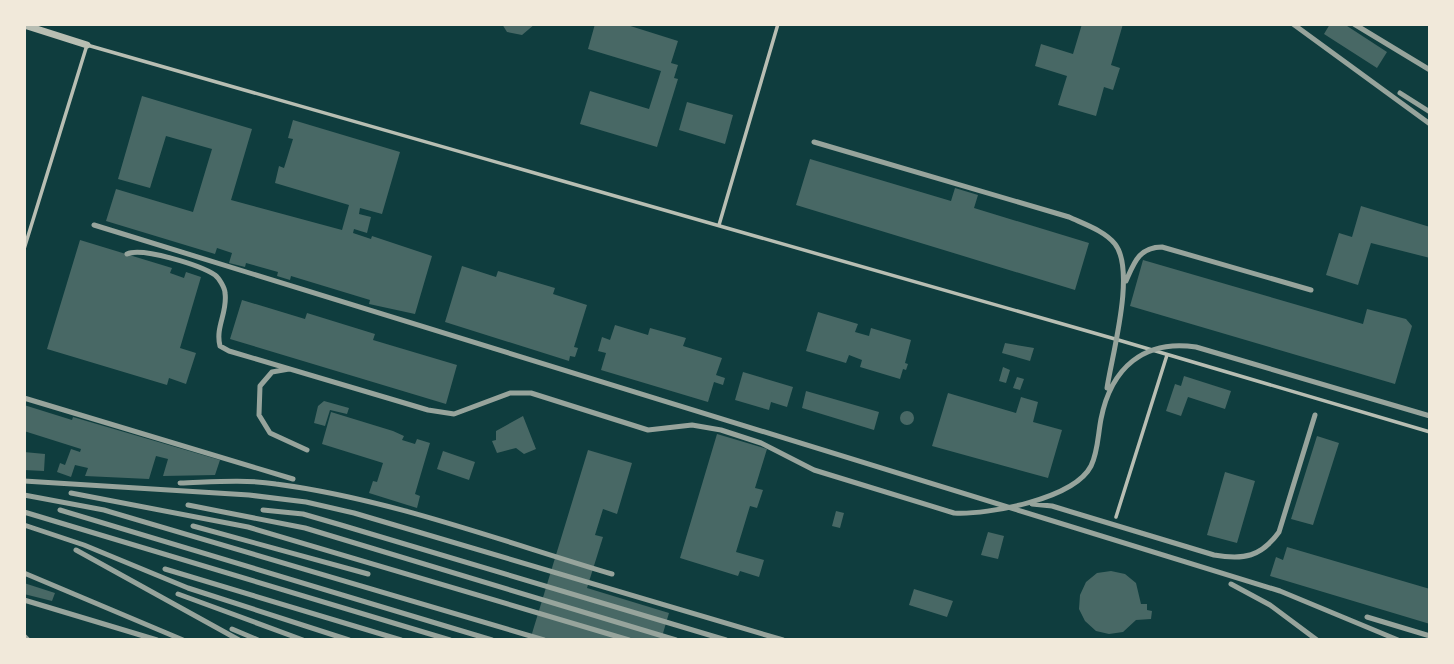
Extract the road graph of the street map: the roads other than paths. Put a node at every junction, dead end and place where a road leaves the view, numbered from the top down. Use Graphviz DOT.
graph roads {
  1 [pos="778,24"];
  2 [pos="24,25"];
  3 [pos="87,46"];
  4 [pos="719,225"];
  5 [pos="24,249"];
  6 [pos="1167,355"];
  7 [pos="1430,432"];
  8 [pos="1116,517"];
  1 -- 4 [label="lane"];
  2 -- 3 [label="street"];
  3 -- 4 [label="lane"];
  3 -- 5 [label="lane"];
  4 -- 6 [label="lane"];
  6 -- 7 [label="lane"];
  6 -- 8 [label="lane"];
}
